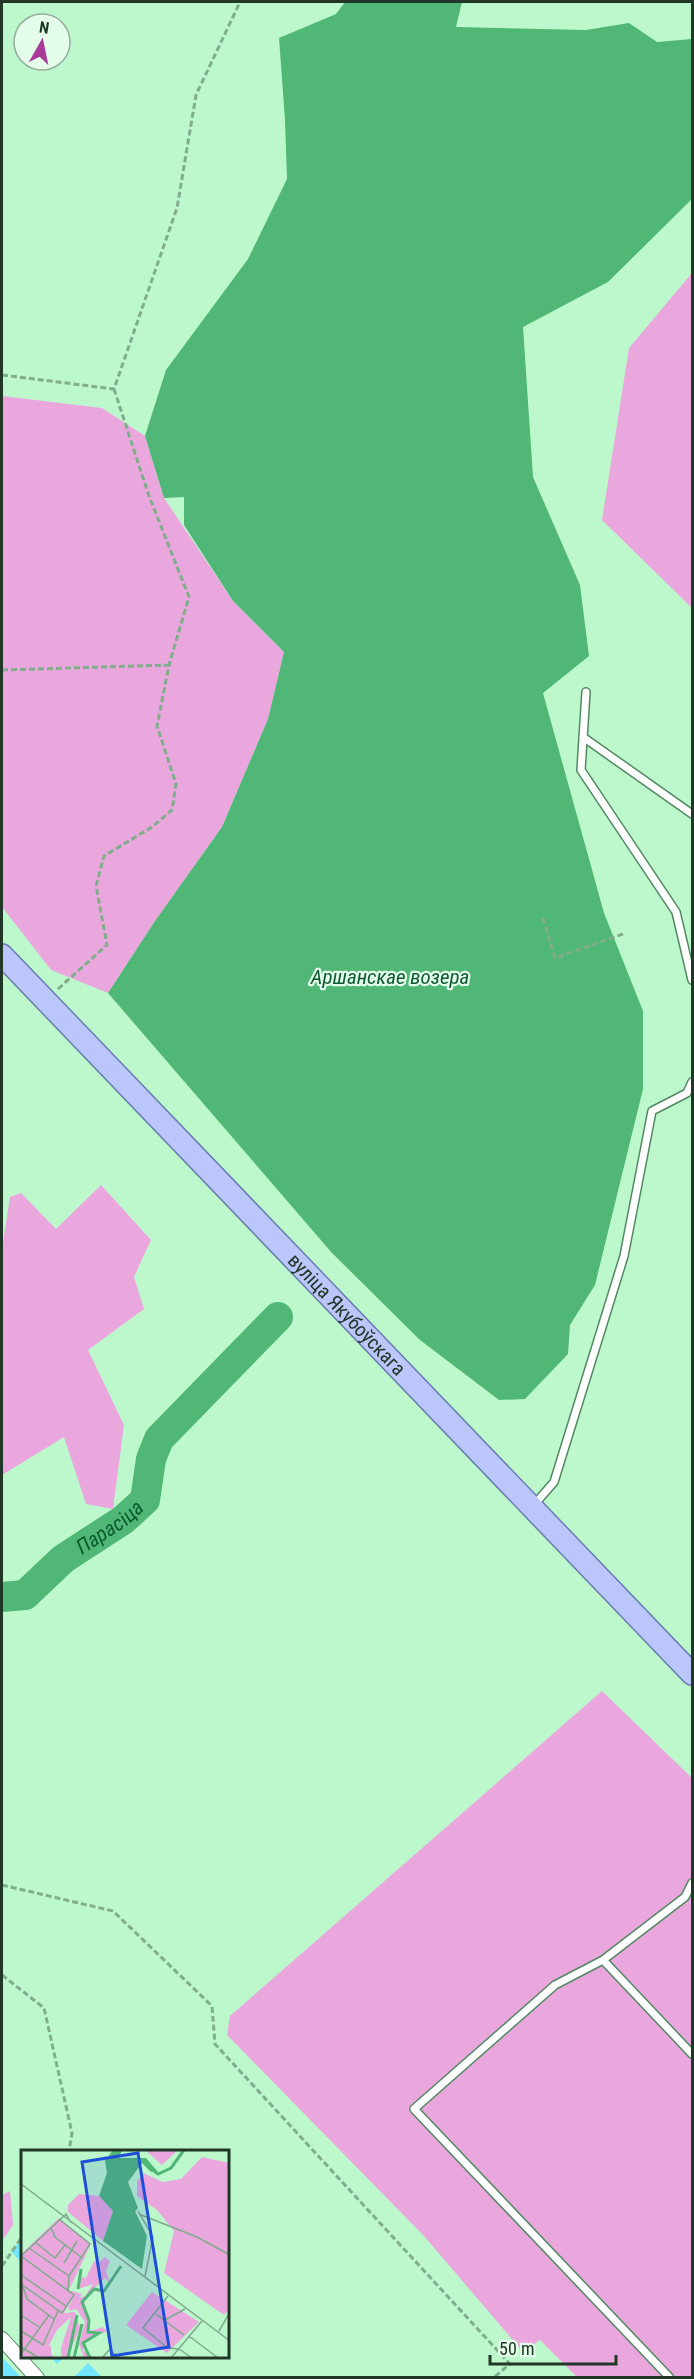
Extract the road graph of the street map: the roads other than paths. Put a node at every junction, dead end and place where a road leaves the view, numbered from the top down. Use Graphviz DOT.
graph roads {
  1 [pos="586,692"];
  2 [pos="583,737"];
  3 [pos="693,814"];
  4 [pos="2,955"];
  5 [pos="693,980"];
  6 [pos="693,1082"];
  7 [pos="532,1507"];
  8 [pos="693,1674"];
  9 [pos="693,1883"];
  10 [pos="603,1960"];
  11 [pos="693,2054"];
  12 [pos="2,2339"];
  13 [pos="37,2378"];
  14 [pos="670,2378"];
  1 -- 2 [label="lane"];
  2 -- 3 [label="lane"];
  2 -- 5 [label="lane"];
  4 -- 7 [label="main road, вуліца Якубоўскага"];
  6 -- 7 [label="lane"];
  7 -- 8 [label="main road, вуліца Якубоўскага"];
  9 -- 10 [label="lane"];
  10 -- 11 [label="lane"];
  10 -- 14 [label="lane"];
  12 -- 13 [label="street"];
}
